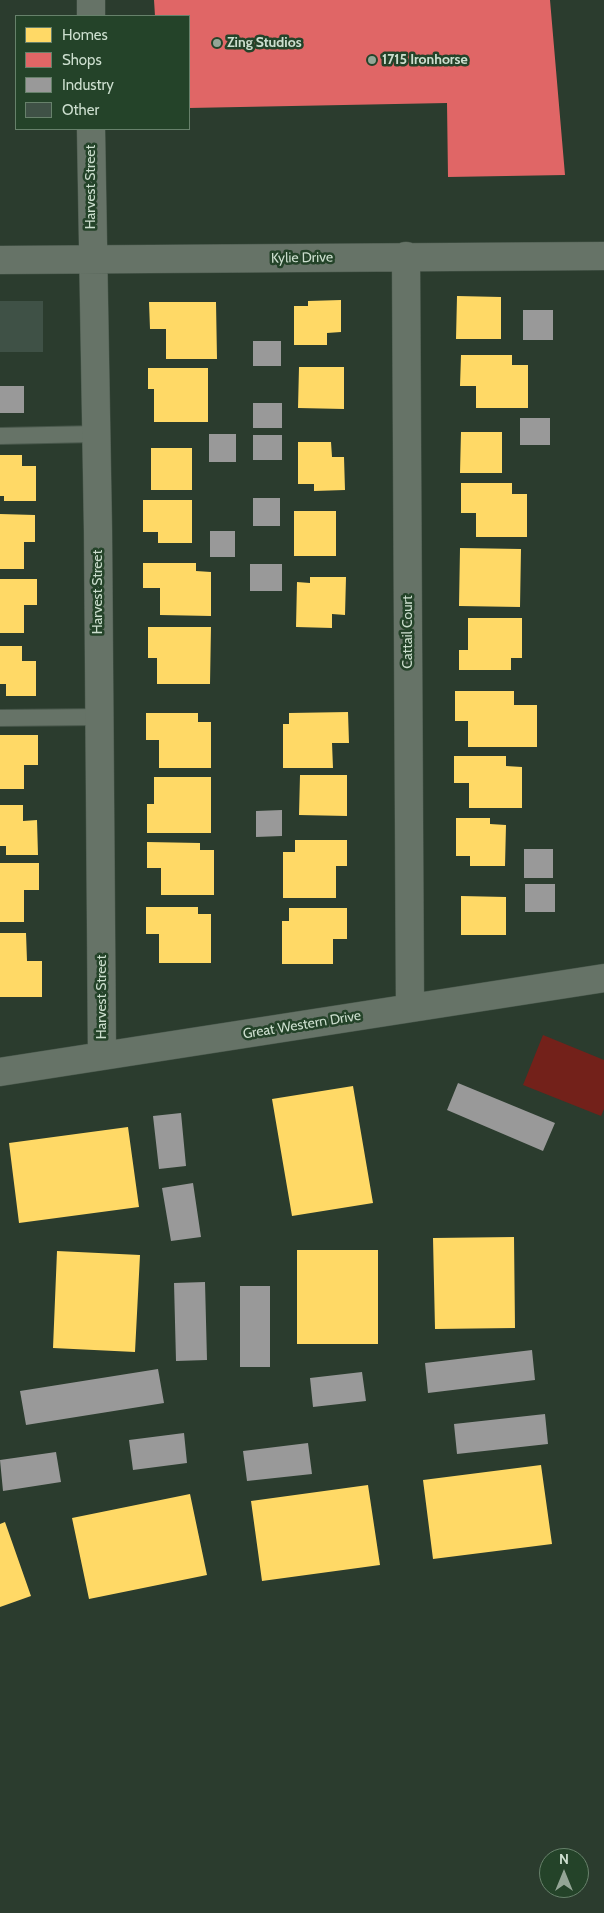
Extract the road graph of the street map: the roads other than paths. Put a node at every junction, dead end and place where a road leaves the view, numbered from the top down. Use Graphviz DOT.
graph roads {
  1 [pos="90,0"];
  2 [pos="91,15"];
  3 [pos="91,130"];
  4 [pos="406,256"];
  5 [pos="604,256"];
  6 [pos="0,260"];
  7 [pos="92,260"];
  8 [pos="96,434"];
  9 [pos="0,436"];
  10 [pos="99,717"];
  11 [pos="0,718"];
  12 [pos="604,978"];
  13 [pos="410,1008"];
  14 [pos="102,1056"];
  15 [pos="0,1072"];
  1 -- 2 [label="street"];
  3 -- 7 [label="street, Harvest Street"];
  4 -- 5 [label="street, Kylie Drive"];
  4 -- 7 [label="street, Kylie Drive"];
  4 -- 13 [label="street, Cattail Court"];
  6 -- 7 [label="street, Kylie Drive"];
  7 -- 8 [label="street, Harvest Street"];
  8 -- 9 [label="lane"];
  8 -- 10 [label="street, Harvest Street"];
  10 -- 11 [label="lane"];
  10 -- 14 [label="street, Harvest Street"];
  12 -- 13 [label="street, Great Western Drive"];
  13 -- 14 [label="street, Great Western Drive"];
  14 -- 15 [label="street, Great Western Drive"];
}
